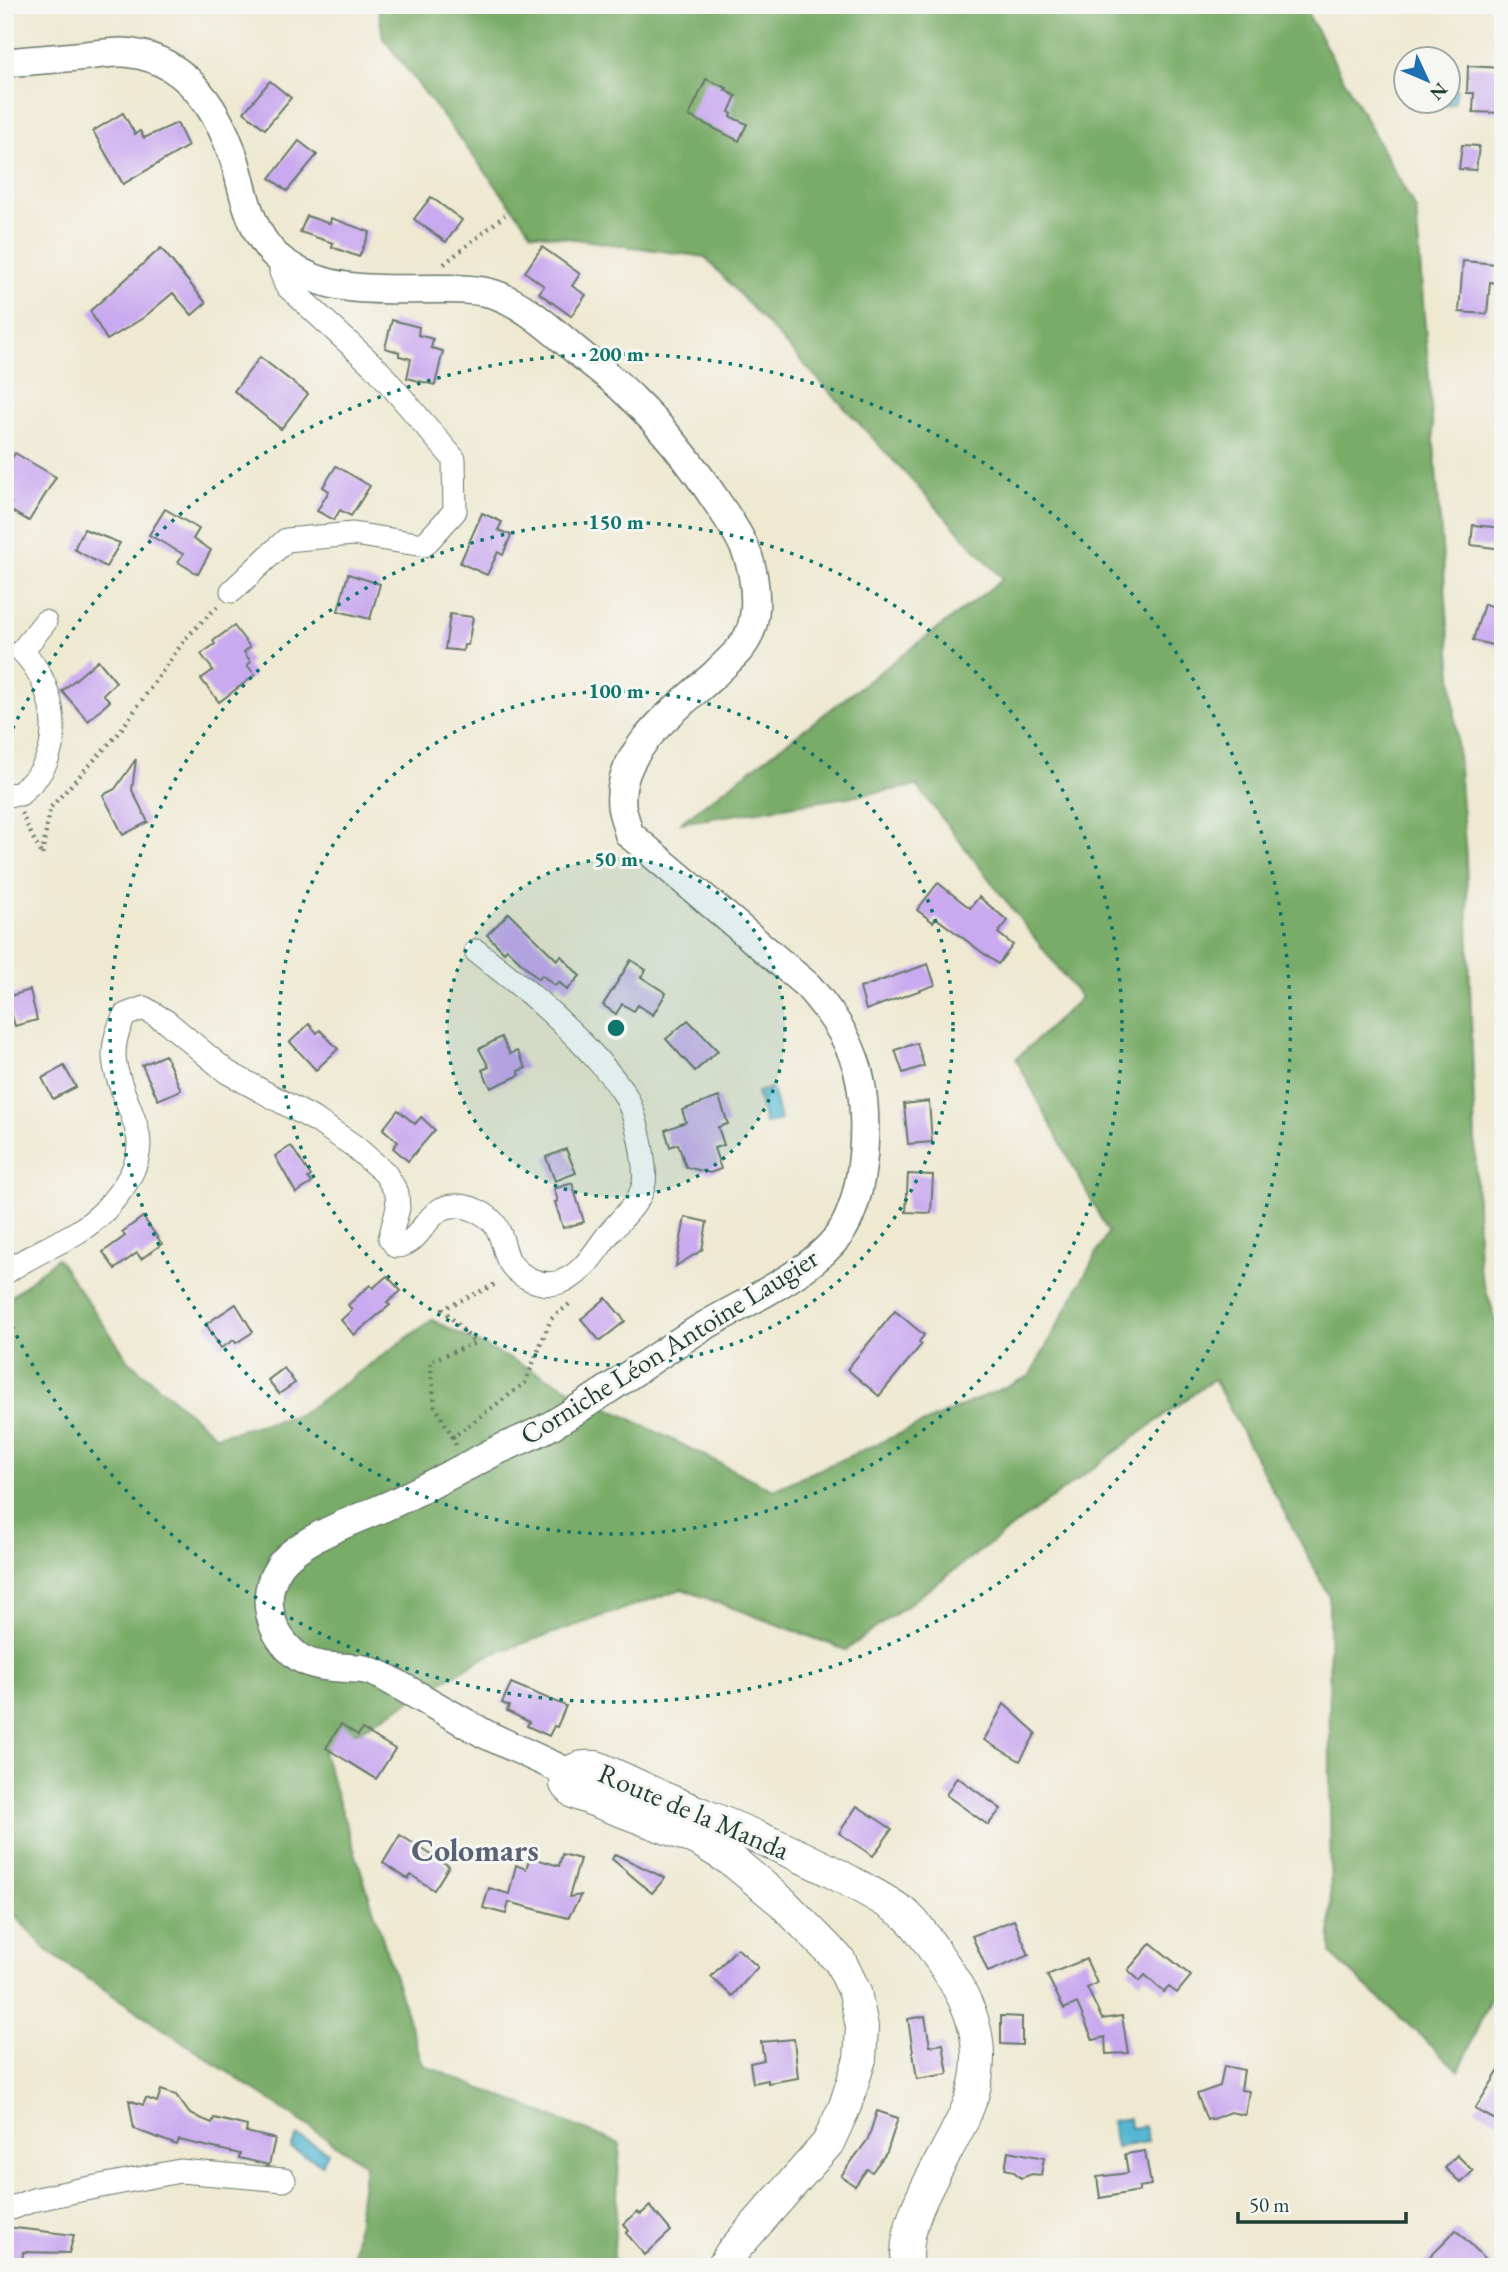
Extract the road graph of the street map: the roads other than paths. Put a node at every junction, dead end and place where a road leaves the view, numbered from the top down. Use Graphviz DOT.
graph roads {
  1 [pos="5,65"];
  2 [pos="283,262"];
  3 [pos="232,591"];
  4 [pos="45,622"];
  5 [pos="9,795"];
  6 [pos="476,951"];
  7 [pos="5,1273"];
  8 [pos="569,1773"];
  9 [pos="284,2180"];
  10 [pos="5,2208"];
  11 [pos="723,2267"];
  12 [pos="908,2267"];
  1 -- 2 [label="street, Corniche Léon Antoine Laugier"];
  2 -- 3 [label="street"];
  2 -- 8 [label="street, Corniche Léon Antoine Laugier"];
  4 -- 5 [label="street"];
  6 -- 7 [label="street"];
  8 -- 11 [label="main road, Route de la Manda"];
  8 -- 12 [label="main road, Route de la Manda"];
  9 -- 10 [label="street"];
}
